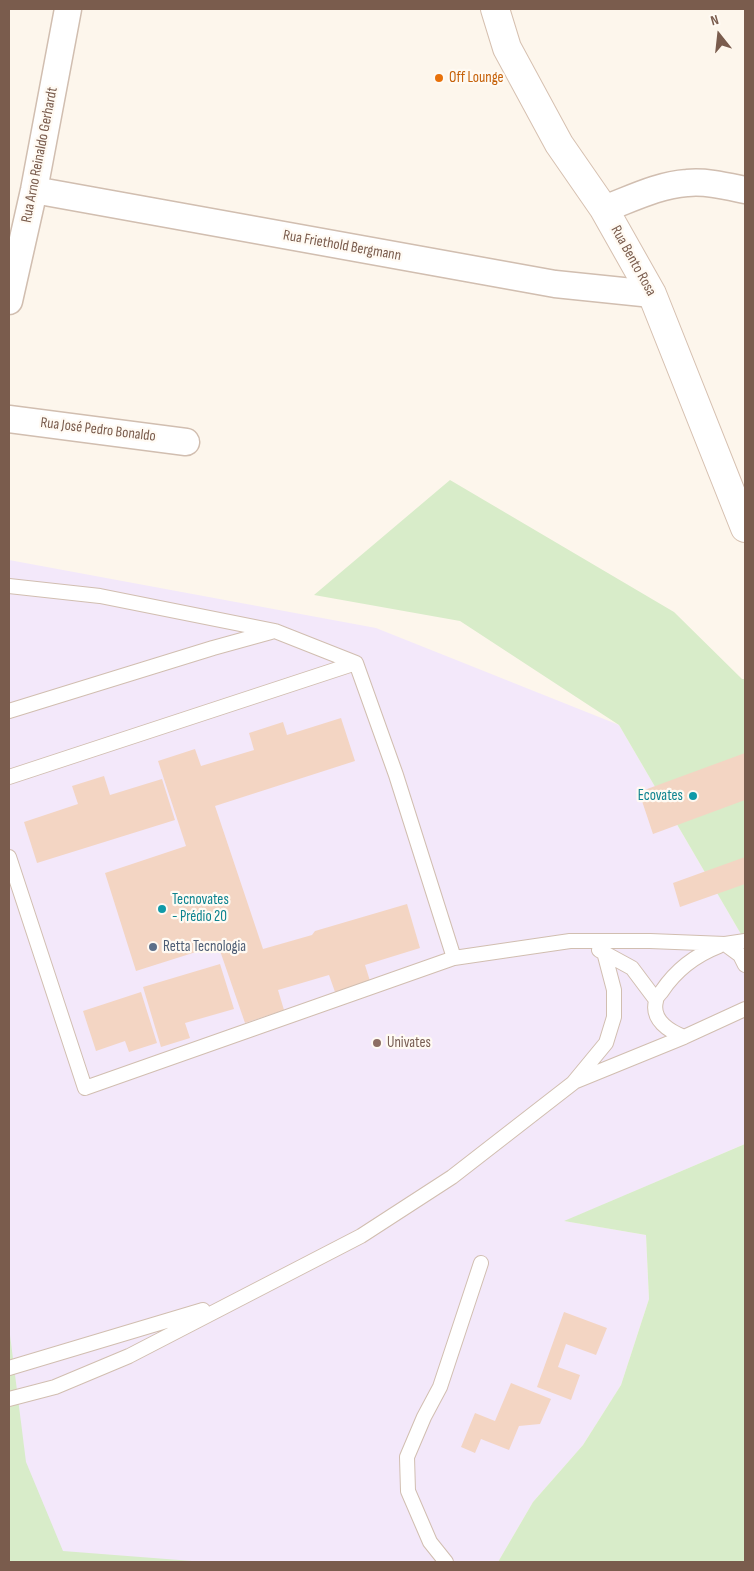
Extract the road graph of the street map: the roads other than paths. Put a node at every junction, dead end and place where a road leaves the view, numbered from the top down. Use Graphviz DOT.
graph roads {
  1 [pos="68,9"];
  2 [pos="495,9"];
  3 [pos="34,190"];
  4 [pos="745,190"];
  5 [pos="604,209"];
  6 [pos="652,294"];
  7 [pos="9,301"];
  8 [pos="9,418"];
  9 [pos="186,442"];
  10 [pos="745,528"];
  11 [pos="9,586"];
  12 [pos="275,632"];
  13 [pos="356,663"];
  14 [pos="9,711"];
  15 [pos="9,777"];
  16 [pos="9,857"];
  17 [pos="570,941"];
  18 [pos="745,941"];
  19 [pos="725,944"];
  20 [pos="604,952"];
  21 [pos="454,958"];
  22 [pos="745,965"];
  23 [pos="656,1000"];
  24 [pos="745,1009"];
  25 [pos="684,1037"];
  26 [pos="573,1083"];
  27 [pos="481,1263"];
  28 [pos="232,1302"];
  29 [pos="9,1368"];
  30 [pos="9,1399"];
  31 [pos="446,1562"];
  1 -- 3 [label="street, Rua Arno Reinaldo Gerhardt"];
  2 -- 5 [label="main road, Rua Bento Rosa"];
  3 -- 6 [label="street, Rua Friethold Bergmann"];
  3 -- 7 [label="street, Rua Arno Reinaldo Gerhardt"];
  4 -- 5 [label="street"];
  5 -- 6 [label="main road, Rua Bento Rosa"];
  6 -- 10 [label="main road, Rua Bento Rosa"];
  8 -- 9 [label="street, Rua José Pedro Bonaldo"];
  11 -- 12 [label="lane"];
  12 -- 13 [label="lane"];
  12 -- 14 [label="lane"];
  13 -- 15 [label="lane"];
  13 -- 21 [label="lane"];
  16 -- 21 [label="lane"];
  17 -- 19 [label="lane"];
  17 -- 20 [label="lane"];
  17 -- 21 [label="lane"];
  18 -- 19 [label="lane"];
  19 -- 22 [label="lane"];
  19 -- 23 [label="lane"];
  20 -- 23 [label="lane"];
  20 -- 26 [label="lane"];
  23 -- 25 [label="lane"];
  24 -- 25 [label="lane"];
  25 -- 26 [label="lane"];
  26 -- 28 [label="lane"];
  27 -- 31 [label="lane"];
  28 -- 29 [label="lane"];
  28 -- 30 [label="lane"];
}
